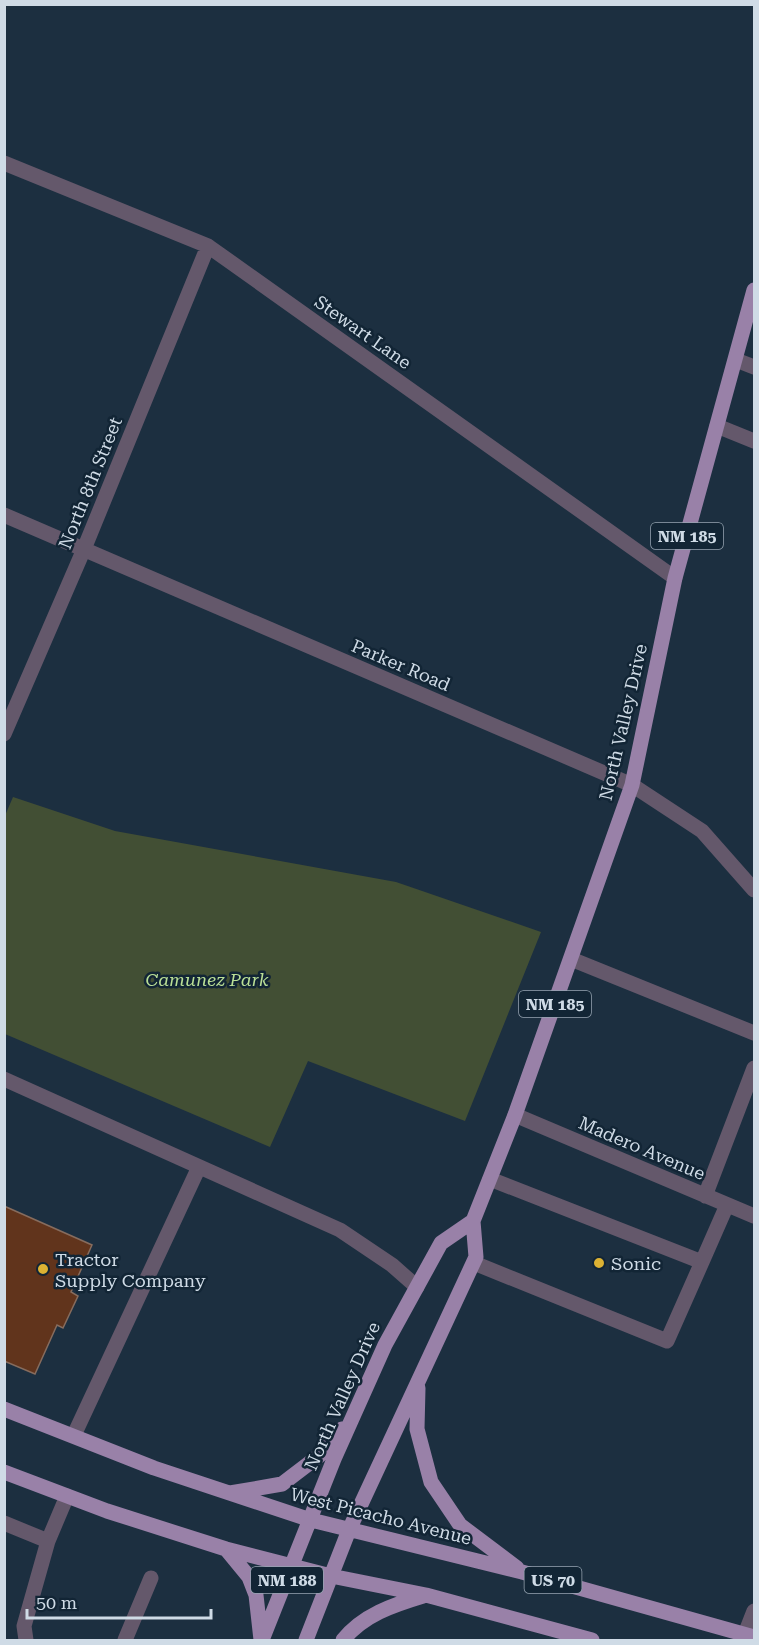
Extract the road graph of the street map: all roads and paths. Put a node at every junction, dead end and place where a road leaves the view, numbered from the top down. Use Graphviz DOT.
graph roads {
  1 [pos="4,163"];
  2 [pos="208,246"];
  3 [pos="754,290"];
  4 [pos="736,360"];
  5 [pos="754,367"];
  6 [pos="717,426"];
  7 [pos="754,441"];
  8 [pos="4,515"];
  9 [pos="84,549"];
  10 [pos="675,578"];
  11 [pos="4,734"];
  12 [pos="632,785"];
  13 [pos="754,890"];
  14 [pos="571,959"];
  15 [pos="754,1033"];
  16 [pos="754,1068"];
  17 [pos="4,1079"];
  18 [pos="515,1115"];
  19 [pos="199,1167"];
  20 [pos="490,1179"];
  21 [pos="705,1196"];
  22 [pos="727,1205"];
  23 [pos="754,1216"];
  24 [pos="473,1221"];
  25 [pos="702,1262"];
  26 [pos="474,1263"];
  27 [pos="417,1287"];
  28 [pos="418,1381"];
  29 [pos="4,1409"];
  30 [pos="352,1418"];
  31 [pos="74,1435"];
  32 [pos="4,1472"];
  33 [pos="226,1494"];
  34 [pos="67,1496"];
  35 [pos="311,1520"];
  36 [pos="4,1522"];
  37 [pos="349,1530"];
  38 [pos="48,1541"];
  39 [pos="225,1549"];
  40 [pos="292,1566"];
  41 [pos="522,1572"];
  42 [pos="331,1576"];
  43 [pos="151,1578"];
  44 [pos="426,1595"];
  45 [pos="754,1611"];
  46 [pos="750,1635"];
  47 [pos="26,1641"];
  48 [pos="125,1641"];
  49 [pos="261,1641"];
  50 [pos="306,1641"];
  51 [pos="343,1641"];
  52 [pos="592,1641"];
  1 -- 2 [label="street, Stewart Lane"];
  2 -- 9 [label="street, North 8th Street"];
  2 -- 10 [label="street, Stewart Lane"];
  3 -- 4 [label="main road, North Valley Drive / NM 185"];
  4 -- 5 [label="street"];
  4 -- 6 [label="main road, North Valley Drive / NM 185"];
  6 -- 7 [label="street"];
  6 -- 10 [label="main road, North Valley Drive / NM 185"];
  8 -- 9 [label="street, Parker Road"];
  9 -- 11 [label="street, North 8th Street"];
  9 -- 12 [label="street, Parker Road"];
  10 -- 12 [label="main road, North Valley Drive / NM 185"];
  12 -- 13 [label="street, Parker Road"];
  12 -- 14 [label="main road, North Valley Drive / NM 185"];
  14 -- 15 [label="street"];
  14 -- 18 [label="main road, North Valley Drive / NM 185"];
  16 -- 21 [label="street"];
  17 -- 19 [label="street"];
  18 -- 20 [label="main road, North Valley Drive / NM 185"];
  18 -- 21 [label="street, Madero Avenue"];
  19 -- 27 [label="street"];
  19 -- 31 [label="street"];
  20 -- 24 [label="main road, North Valley Drive / NM 185"];
  20 -- 25 [label="street"];
  21 -- 22 [label="street, Madero Avenue"];
  22 -- 23 [label="street, Madero Avenue"];
  22 -- 25 [label="street"];
  24 -- 26 [label="main road, North Valley Drive / NM 185"];
  24 -- 27 [label="main road, North Valley Drive"];
  25 -- 26 [label="street"];
  26 -- 28 [label="main road, North Valley Drive / NM 185"];
  27 -- 30 [label="main road, North Valley Drive"];
  28 -- 37 [label="main road, North Valley Drive / NM 185"];
  28 -- 41 [label="main road"];
  29 -- 31 [label="main road, West Picacho Avenue / US 70"];
  30 -- 33 [label="main road"];
  30 -- 35 [label="main road, North Valley Drive"];
  31 -- 33 [label="main road, West Picacho Avenue / US 70"];
  32 -- 34 [label="main road"];
  33 -- 35 [label="main road, West Picacho Avenue / US 70"];
  34 -- 38 [label="street"];
  34 -- 39 [label="main road"];
  35 -- 37 [label="main road, West Picacho Avenue / US 70"];
  35 -- 40 [label="main road, North Valley Drive / NM 188"];
  36 -- 38 [label="street"];
  37 -- 41 [label="main road, West Picacho Avenue / US 70"];
  37 -- 42 [label="main road, North Valley Drive / NM 185"];
  38 -- 47 [label="street"];
  39 -- 40 [label="main road"];
  39 -- 49 [label="main road"];
  40 -- 42 [label="main road"];
  40 -- 49 [label="main road, North Valley Drive / NM 188"];
  41 -- 46 [label="main road, West Picacho Avenue / US 70"];
  42 -- 44 [label="main road"];
  42 -- 50 [label="main road, North Valley Drive / NM 188"];
  43 -- 48 [label="street"];
  44 -- 51 [label="main road"];
  44 -- 52 [label="main road"];
  45 -- 46 [label="street"];
}
